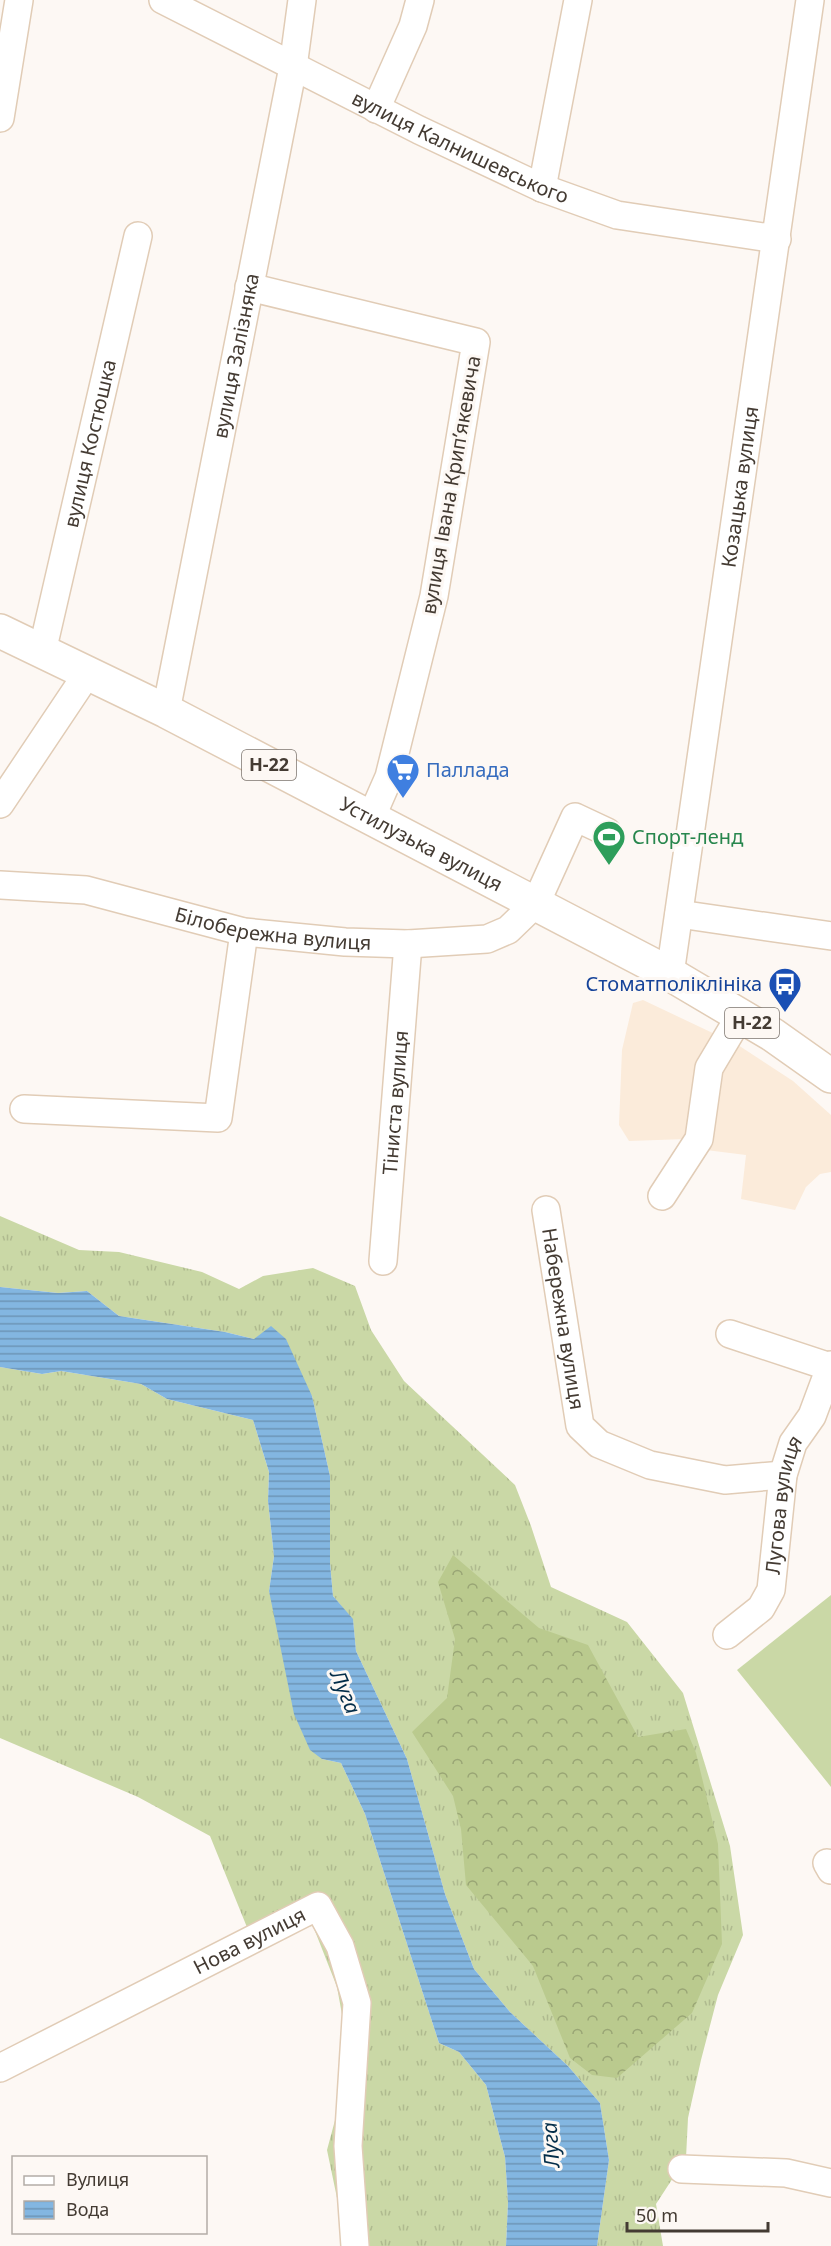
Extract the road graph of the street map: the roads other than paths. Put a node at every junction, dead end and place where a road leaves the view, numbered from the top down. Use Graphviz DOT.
graph roads {
  1 [pos="20,0"];
  2 [pos="163,0"];
  3 [pos="303,0"];
  4 [pos="420,0"];
  5 [pos="578,0"];
  6 [pos="810,0"];
  7 [pos="293,67"];
  8 [pos="376,109"];
  9 [pos="0,118"];
  10 [pos="542,188"];
  11 [pos="138,236"];
  12 [pos="777,239"];
  13 [pos="249,287"];
  14 [pos="0,631"];
  15 [pos="42,651"];
  16 [pos="87,674"];
  17 [pos="166,711"];
  18 [pos="0,804"];
  19 [pos="371,818"];
  20 [pos="607,832"];
  21 [pos="0,885"];
  22 [pos="536,903"];
  23 [pos="679,914"];
  24 [pos="244,932"];
  25 [pos="831,936"];
  26 [pos="408,944"];
  27 [pos="670,974"];
  28 [pos="740,1016"];
  29 [pos="831,1076"];
  30 [pos="24,1109"];
  31 [pos="662,1196"];
  32 [pos="546,1210"];
  33 [pos="383,1261"];
  34 [pos="730,1334"];
  35 [pos="831,1366"];
  36 [pos="783,1475"];
  37 [pos="727,1635"];
  38 [pos="0,2067"];
  39 [pos="682,2169"];
  40 [pos="831,2183"];
  41 [pos="355,2246"];
  1 -- 9 [label="street"];
  2 -- 7 [label="street, вулиця Калнишевського"];
  3 -- 7 [label="street, вулиця Залізняка"];
  4 -- 8 [label="street"];
  5 -- 10 [label="street"];
  6 -- 12 [label="street, Козацька вулиця"];
  7 -- 8 [label="street, вулиця Калнишевського"];
  7 -- 13 [label="street, вулиця Залізняка"];
  8 -- 10 [label="street, вулиця Калнишевського"];
  10 -- 12 [label="street, вулиця Калнишевського"];
  11 -- 15 [label="street, вулиця Костюшка"];
  12 -- 23 [label="street, Козацька вулиця"];
  13 -- 17 [label="street, вулиця Залізняка"];
  13 -- 19 [label="street, вулиця Івана Крипʼякевича"];
  14 -- 15 [label="main road, Устилузька вулиця / Н-22"];
  15 -- 16 [label="main road, Устилузька вулиця / Н-22"];
  16 -- 17 [label="main road, Устилузька вулиця / Н-22"];
  16 -- 18 [label="street"];
  17 -- 19 [label="main road, Устилузька вулиця / Н-22"];
  19 -- 22 [label="main road, Устилузька вулиця / Н-22"];
  20 -- 22 [label="street"];
  21 -- 24 [label="street, Білобережна вулиця"];
  22 -- 26 [label="street, Білобережна вулиця"];
  22 -- 27 [label="main road, Устилузька вулиця / Н-22"];
  23 -- 25 [label="street"];
  23 -- 27 [label="street, Козацька вулиця"];
  24 -- 26 [label="street, Білобережна вулиця"];
  24 -- 30 [label="street"];
  26 -- 33 [label="street, Тіниста вулиця"];
  27 -- 28 [label="main road, Устилузька вулиця / Н-22"];
  28 -- 29 [label="main road, Устилузька вулиця / Н-22"];
  28 -- 31 [label="street"];
  32 -- 36 [label="street, Набережна вулиця"];
  34 -- 35 [label="street"];
  35 -- 36 [label="street, Лугова вулиця"];
  36 -- 37 [label="street, Лугова вулиця"];
  38 -- 41 [label="street, Нова вулиця"];
  39 -- 40 [label="street"];
}
